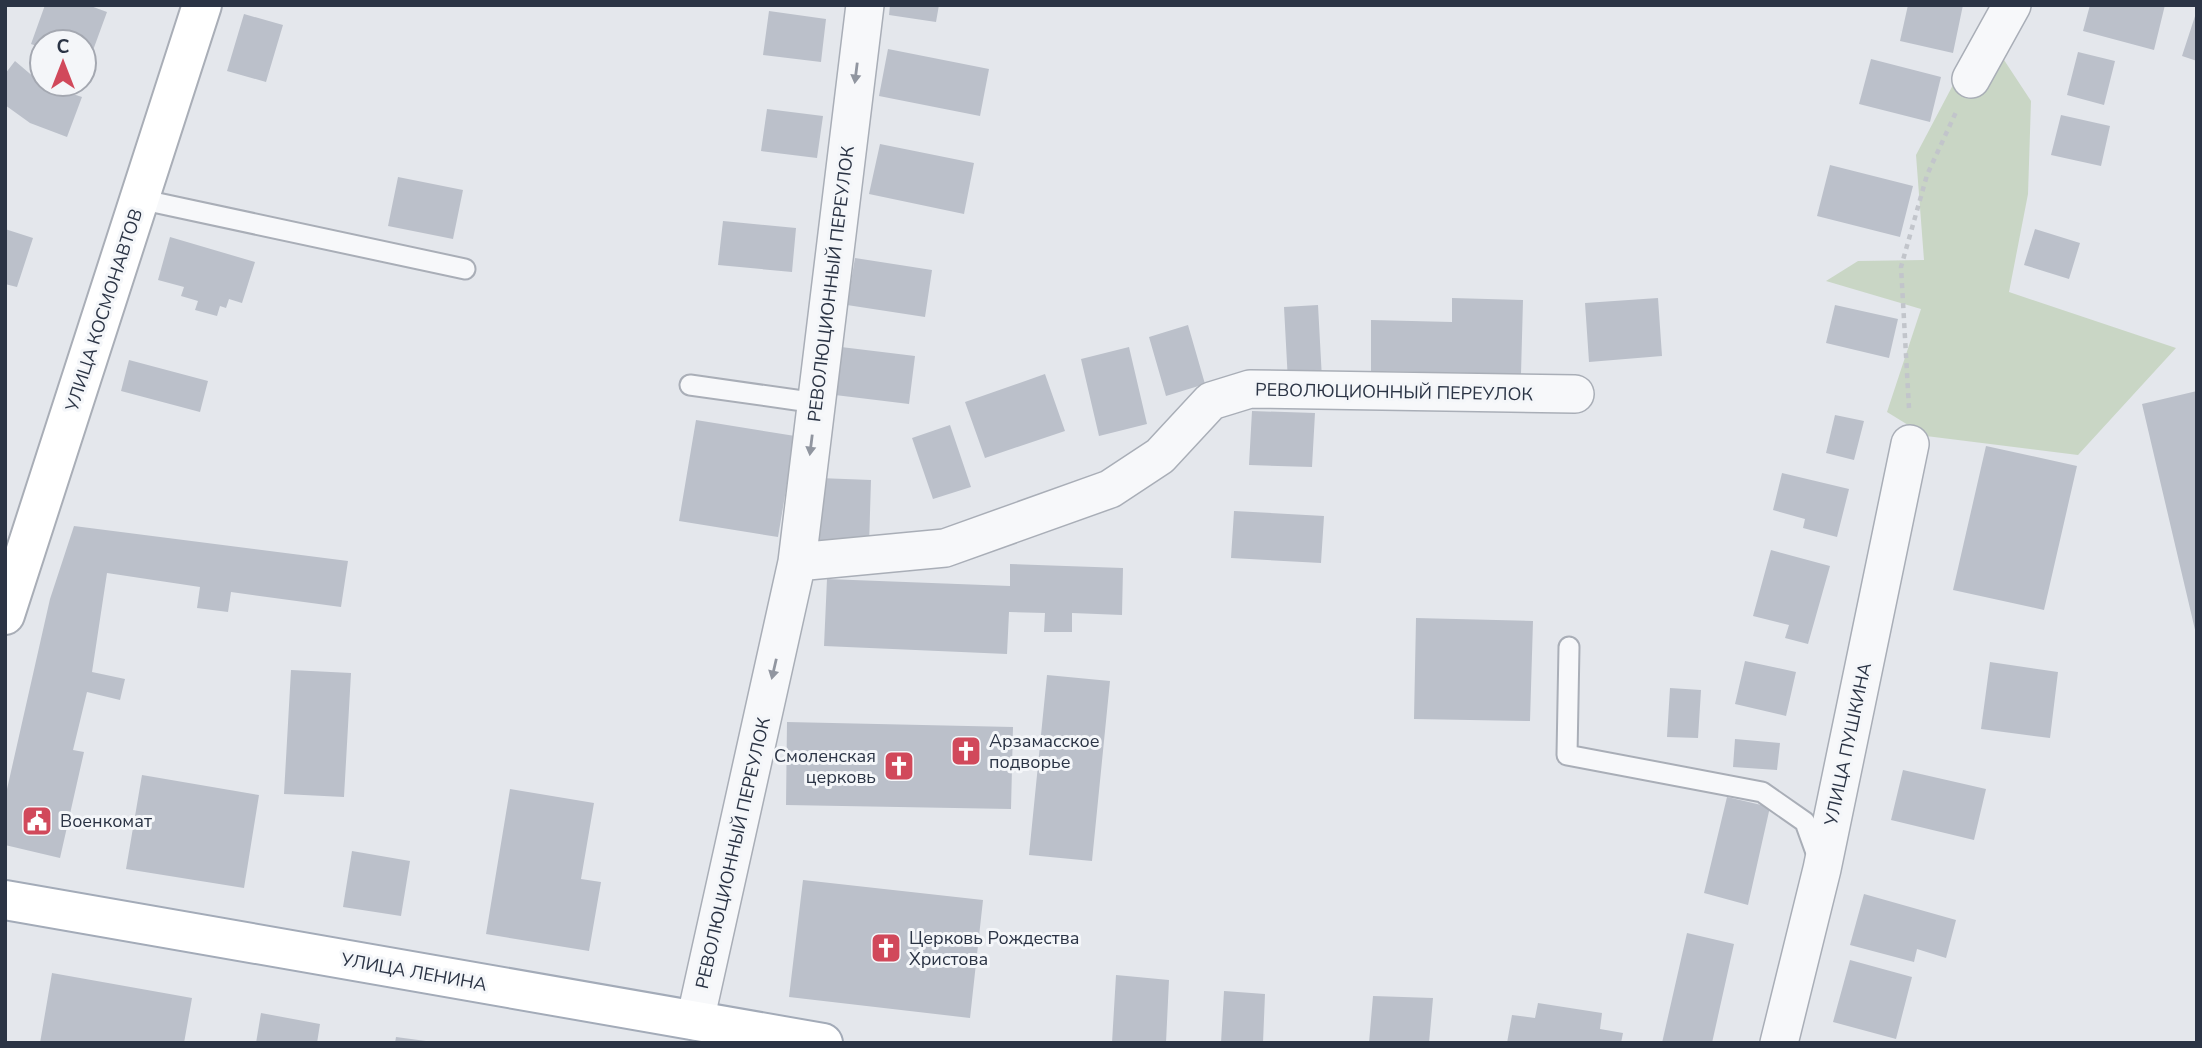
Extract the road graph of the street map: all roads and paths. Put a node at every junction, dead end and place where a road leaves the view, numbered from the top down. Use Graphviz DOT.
graph roads {
  1 [pos="202,5"];
  2 [pos="865,5"];
  3 [pos="2012,5"];
  4 [pos="1971,79"];
  5 [pos="139,199"];
  6 [pos="465,268"];
  7 [pos="1909,373"];
  8 [pos="690,385"];
  9 [pos="1575,394"];
  10 [pos="817,403"];
  11 [pos="1910,444"];
  12 [pos="14,556"];
  13 [pos="797,562"];
  14 [pos="5,615"];
  15 [pos="1569,647"];
  16 [pos="1822,869"];
  17 [pos="5,900"];
  18 [pos="695,1021"];
  19 [pos="823,1043"];
  20 [pos="1779,1043"];
  1 -- 5 [label="main road, УЛИЦА КОСМОНАВТОВ"];
  2 -- 10 [label="street, РЕВОЛЮЦИОННЫЙ ПЕРЕУЛОК, one-way"];
  3 -- 4 [label="street"];
  4 -- 7 [label="path"];
  5 -- 6 [label="lane"];
  5 -- 12 [label="main road, УЛИЦА КОСМОНАВТОВ"];
  8 -- 10 [label="lane"];
  9 -- 13 [label="street, РЕВОЛЮЦИОННЫЙ ПЕРЕУЛОК"];
  10 -- 13 [label="street, РЕВОЛЮЦИОННЫЙ ПЕРЕУЛОК, one-way"];
  11 -- 16 [label="street, УЛИЦА ПУШКИНА"];
  12 -- 14 [label="main road, УЛИЦА КОСМОНАВТОВ"];
  13 -- 18 [label="street, РЕВОЛЮЦИОННЫЙ ПЕРЕУЛОК, one-way"];
  15 -- 16 [label="lane"];
  16 -- 20 [label="street, УЛИЦА ПУШКИНА"];
  17 -- 18 [label="main road, УЛИЦА ЛЕНИНА"];
  18 -- 19 [label="main road, УЛИЦА ЛЕНИНА"];
}
